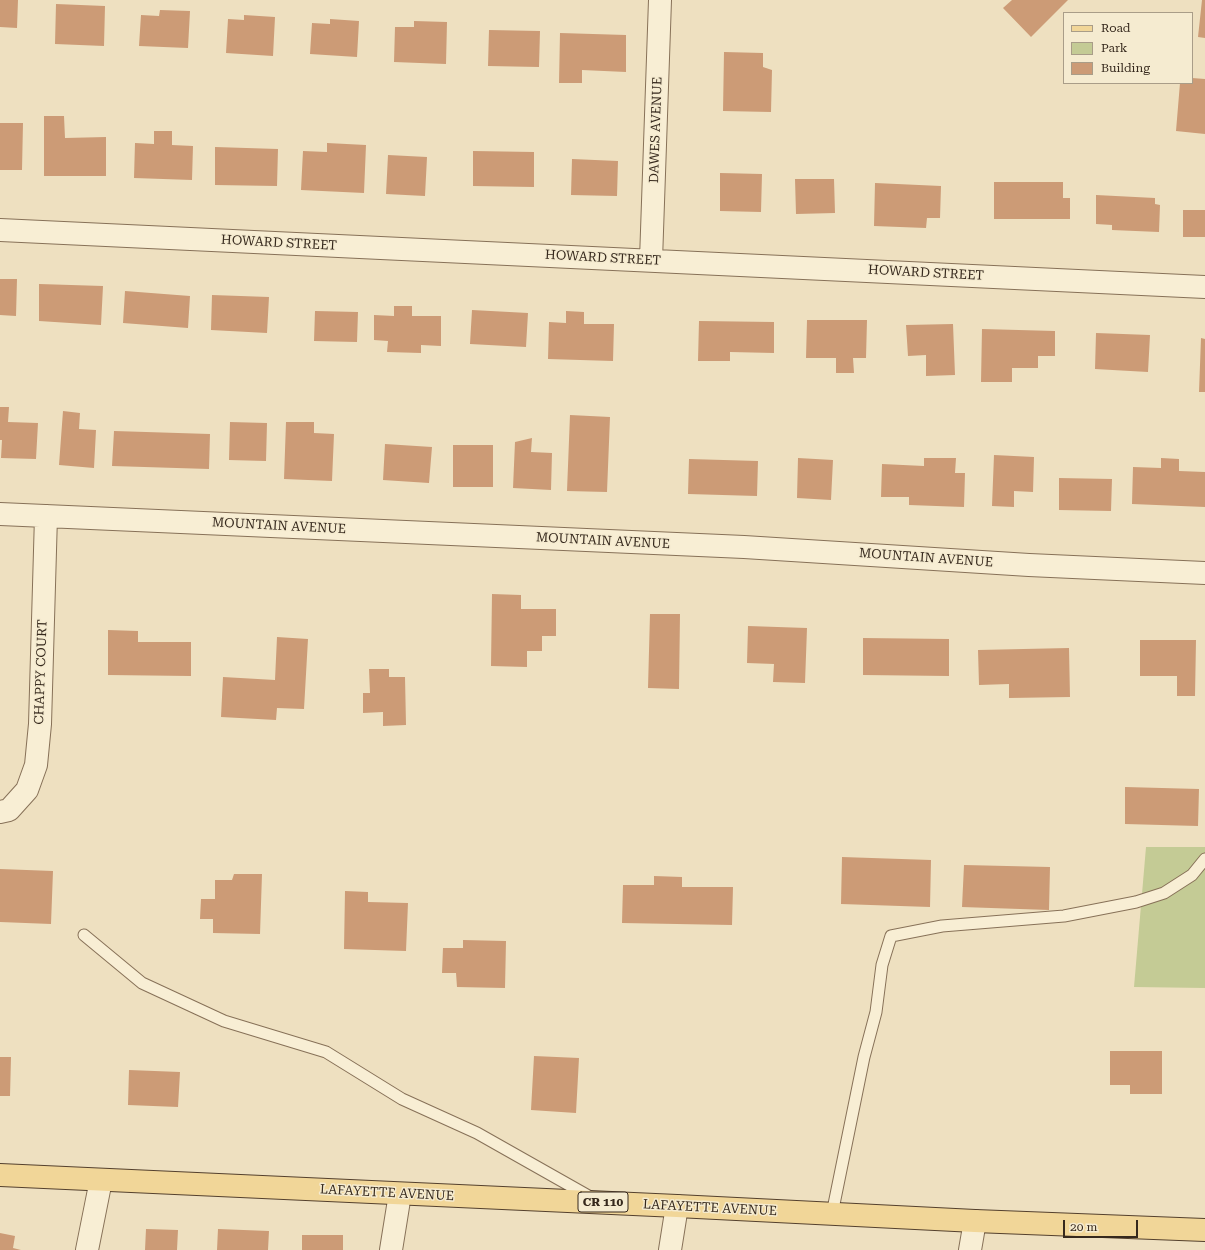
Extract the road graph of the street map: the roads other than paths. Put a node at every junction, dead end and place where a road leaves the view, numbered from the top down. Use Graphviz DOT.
graph roads {
  1 [pos="660,0"];
  2 [pos="0,230"];
  3 [pos="651,260"];
  4 [pos="1205,287"];
  5 [pos="0,514"];
  6 [pos="46,516"];
  7 [pos="1205,573"];
  8 [pos="0,812"];
  9 [pos="1205,859"];
  10 [pos="84,935"];
  11 [pos="0,1175"];
  12 [pos="101,1180"];
  13 [pos="400,1194"];
  14 [pos="600,1202"];
  15 [pos="677,1206"];
  16 [pos="832,1214"];
  17 [pos="975,1221"];
  18 [pos="1205,1230"];
  19 [pos="87,1250"];
  20 [pos="391,1250"];
  21 [pos="670,1250"];
  22 [pos="970,1250"];
  1 -- 3 [label="street, DAWES AVENUE"];
  2 -- 3 [label="street, HOWARD STREET"];
  3 -- 4 [label="street, HOWARD STREET"];
  5 -- 6 [label="street, MOUNTAIN AVENUE"];
  6 -- 7 [label="street, MOUNTAIN AVENUE"];
  6 -- 8 [label="street, CHAPPY COURT"];
  9 -- 16 [label="lane"];
  10 -- 14 [label="lane"];
  11 -- 12 [label="main road, LAFAYETTE AVENUE / CR 110"];
  12 -- 13 [label="main road, LAFAYETTE AVENUE / CR 110"];
  12 -- 19 [label="street"];
  13 -- 14 [label="main road, LAFAYETTE AVENUE / CR 110"];
  13 -- 20 [label="street"];
  14 -- 15 [label="main road, LAFAYETTE AVENUE / CR 110"];
  15 -- 16 [label="main road, LAFAYETTE AVENUE / CR 110"];
  15 -- 21 [label="street"];
  16 -- 17 [label="main road, LAFAYETTE AVENUE / CR 110"];
  17 -- 18 [label="main road, LAFAYETTE AVENUE / CR 110"];
  17 -- 22 [label="street"];
}
